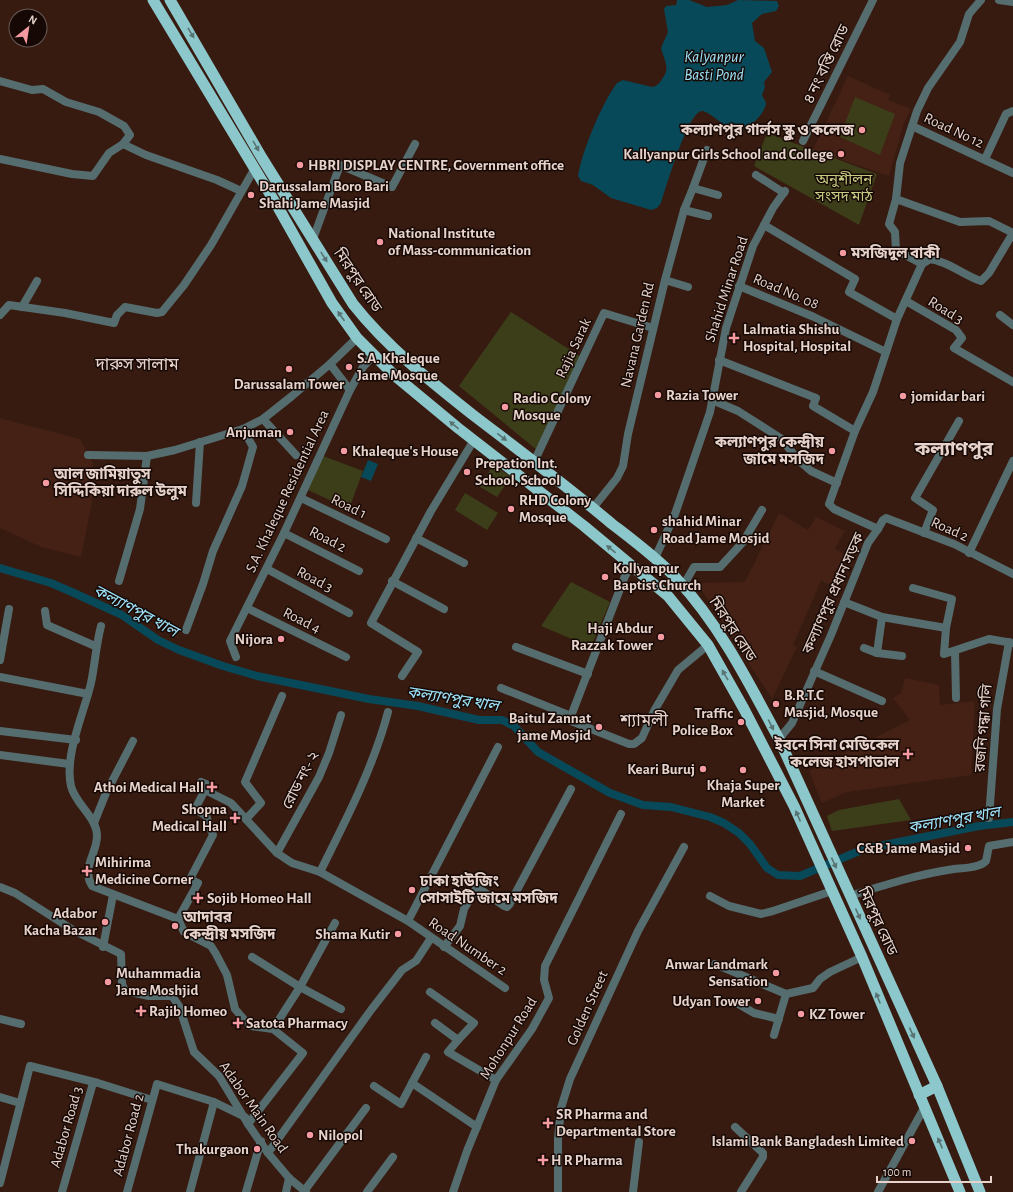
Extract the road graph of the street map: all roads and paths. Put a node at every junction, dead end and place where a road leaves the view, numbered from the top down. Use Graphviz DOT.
graph roads {
  1 [pos="153,0"];
  2 [pos="170,0"];
  3 [pos="873,0"];
  4 [pos="981,0"];
  5 [pos="999,0"];
  6 [pos="1013,2"];
  7 [pos="0,81"];
  8 [pos="1013,112"];
  9 [pos="912,126"];
  10 [pos="803,141"];
  11 [pos="123,144"];
  12 [pos="415,144"];
  13 [pos="707,150"];
  14 [pos="0,159"];
  15 [pos="985,159"];
  16 [pos="254,168"];
  17 [pos="1013,173"];
  18 [pos="756,175"];
  19 [pos="693,188"];
  20 [pos="241,191"];
  21 [pos="718,195"];
  22 [pos="896,199"];
  23 [pos="684,210"];
  24 [pos="708,216"];
  25 [pos="764,225"];
  26 [pos="1013,233"];
  27 [pos="313,239"];
  28 [pos="922,264"];
  29 [pos="665,280"];
  30 [pos="36,281"];
  31 [pos="739,286"];
  32 [pos="688,287"];
  33 [pos="906,301"];
  34 [pos="22,307"];
  35 [pos="0,315"];
  36 [pos="1000,315"];
  37 [pos="897,319"];
  38 [pos="1013,325"];
  39 [pos="653,328"];
  40 [pos="357,338"];
  41 [pos="388,343"];
  42 [pos="886,352"];
  43 [pos="374,355"];
  44 [pos="719,360"];
  45 [pos="330,364"];
  46 [pos="1013,382"];
  47 [pos="350,390"];
  48 [pos="712,400"];
  49 [pos="264,419"];
  50 [pos="959,421"];
  51 [pos="243,430"];
  52 [pos="854,431"];
  53 [pos="474,440"];
  54 [pos="200,442"];
  55 [pos="88,455"];
  56 [pos="296,455"];
  57 [pos="147,456"];
  58 [pos="1013,461"];
  59 [pos="534,462"];
  60 [pos="837,483"];
  61 [pos="301,498"];
  62 [pos="196,503"];
  63 [pos="593,508"];
  64 [pos="762,510"];
  65 [pos="878,529"];
  66 [pos="284,533"];
  67 [pos="924,533"];
  68 [pos="416,538"];
  69 [pos="386,539"];
  70 [pos="969,553"];
  71 [pos="655,558"];
  72 [pos="464,563"];
  73 [pos="632,565"];
  74 [pos="267,569"];
  75 [pos="359,570"];
  76 [pos="1013,574"];
  77 [pos="119,581"];
  78 [pos="392,581"];
  79 [pos="683,586"];
  80 [pos="913,588"];
  81 [pos="844,602"];
  82 [pos="247,608"];
  83 [pos="9,609"];
  84 [pos="444,609"];
  85 [pos="45,611"];
  86 [pos="349,613"];
  87 [pos="882,617"];
  88 [pos="101,626"];
  89 [pos="946,628"];
  90 [pos="186,630"];
  91 [pos="1011,642"];
  92 [pos="708,645"];
  93 [pos="95,646"];
  94 [pos="516,647"];
  95 [pos="864,648"];
  96 [pos="954,651"];
  97 [pos="877,653"];
  98 [pos="902,656"];
  99 [pos="236,657"];
  100 [pos="346,657"];
  101 [pos="0,660"];
  102 [pos="814,671"];
  103 [pos="588,674"];
  104 [pos="402,676"];
  105 [pos="0,677"];
  106 [pos="501,688"];
  107 [pos="88,694"];
  108 [pos="282,696"];
  109 [pos="956,698"];
  110 [pos="882,701"];
  111 [pos="388,712"];
  112 [pos="341,715"];
  113 [pos="571,716"];
  114 [pos="0,731"];
  115 [pos="778,739"];
  116 [pos="76,740"];
  117 [pos="133,741"];
  118 [pos="498,747"];
  119 [pos="0,755"];
  120 [pos="69,764"];
  121 [pos="571,789"];
  122 [pos="621,814"];
  123 [pos="989,818"];
  124 [pos="246,819"];
  125 [pos="94,823"];
  126 [pos="1013,842"];
  127 [pos="684,848"];
  128 [pos="277,854"];
  129 [pos="320,872"];
  130 [pos="0,887"];
  131 [pos="830,887"];
  132 [pos="113,894"];
  133 [pos="710,896"];
  134 [pos="850,896"];
  135 [pos="178,919"];
  136 [pos="408,921"];
  137 [pos="335,923"];
  138 [pos="431,938"];
  139 [pos="103,947"];
  140 [pos="444,947"];
  141 [pos="252,957"];
  142 [pos="862,957"];
  143 [pos="714,964"];
  144 [pos="300,987"];
  145 [pos="506,988"];
  146 [pos="430,992"];
  147 [pos="786,994"];
  148 [pos="734,1002"];
  149 [pos="341,1009"];
  150 [pos="779,1019"];
  151 [pos="0,1020"];
  152 [pos="435,1023"];
  153 [pos="21,1024"];
  154 [pos="273,1030"];
  155 [pos="774,1035"];
  156 [pos="458,1040"];
  157 [pos="426,1057"];
  158 [pos="927,1064"];
  159 [pos="910,1073"];
  160 [pos="496,1080"];
  161 [pos="93,1083"];
  162 [pos="412,1083"];
  163 [pos="374,1086"];
  164 [pos="937,1086"];
  165 [pos="919,1095"];
  166 [pos="0,1097"];
  167 [pos="152,1100"];
  168 [pos="214,1102"];
  169 [pos="20,1103"];
  170 [pos="366,1108"];
  171 [pos="924,1108"];
  172 [pos="246,1120"];
  173 [pos="735,1126"];
  174 [pos="477,1127"];
  175 [pos="261,1141"];
  176 [pos="639,1142"];
  177 [pos="268,1153"];
  178 [pos="393,1156"];
  179 [pos="289,1178"];
  180 [pos="0,1182"];
  181 [pos="305,1191"];
  182 [pos="62,1192"];
  183 [pos="128,1192"];
  184 [pos="190,1192"];
  185 [pos="246,1192"];
  186 [pos="286,1192"];
  187 [pos="367,1192"];
  188 [pos="453,1192"];
  189 [pos="558,1192"];
  190 [pos="633,1192"];
  191 [pos="740,1192"];
  192 [pos="878,1192"];
  193 [pos="960,1192"];
  194 [pos="980,1192"];
  1 -- 16 [label="highway, মিরপুর রোড"];
  2 -- 27 [label="highway, মিরপুর রোড, one-way"];
  3 -- 10 [label="street, ৪ নং বস্তি রোড"];
  4 -- 9 [label="street"];
  5 -- 6 [label="street"];
  7 -- 11 [label="street"];
  8 -- 15 [label="street, Road No 12"];
  9 -- 15 [label="street, Road No 12"];
  9 -- 22 [label="street"];
  11 -- 14 [label="street"];
  11 -- 20 [label="street"];
  12 -- 27 [label="street"];
  13 -- 19 [label="street, Navana Garden Rd"];
  15 -- 17 [label="street, Road No 12"];
  16 -- 20 [label="street"];
  40 -- 16 [label="highway, মিরপুর রোড, one-way"];
  18 -- 25 [label="street, Shahid Minar Road"];
  19 -- 21 [label="street"];
  19 -- 23 [label="street, Navana Garden Rd"];
  20 -- 34 [label="street"];
  22 -- 26 [label="street"];
  22 -- 28 [label="street"];
  23 -- 24 [label="street"];
  23 -- 29 [label="street, Navana Garden Rd"];
  25 -- 31 [label="street, Shahid Minar Road"];
  25 -- 37 [label="street"];
  26 -- 28 [label="street"];
  27 -- 41 [label="highway, মিরপুর রোড, one-way"];
  28 -- 33 [label="street, কল্যাণপুর প্রধান সড়ক"];
  29 -- 32 [label="street"];
  29 -- 39 [label="street, Navana Garden Rd"];
  30 -- 34 [label="street"];
  31 -- 42 [label="street, Road No. 08"];
  31 -- 44 [label="street, Shahid Minar Road"];
  33 -- 37 [label="street, কল্যাণপুর প্রধান সড়ক"];
  33 -- 46 [label="street, Road 3"];
  34 -- 35 [label="street"];
  36 -- 38 [label="street"];
  37 -- 42 [label="street, কল্যাণপুর প্রধান সড়ক"];
  39 -- 59 [label="street, Rajia Sarak"];
  39 -- 63 [label="street, Navana Garden Rd"];
  40 -- 43 [label="highway, মিরপুর রোড"];
  40 -- 45 [label="street"];
  41 -- 43 [label="highway"];
  41 -- 59 [label="highway, মিরপুর রোড, one-way"];
  42 -- 52 [label="street, কল্যাণপুর প্রধান সড়ক"];
  43 -- 47 [label="street, S.A. Khaleque Residential Area"];
  53 -- 43 [label="highway, মিরপুর রোড, one-way"];
  44 -- 48 [label="street, Shahid Minar Road"];
  44 -- 52 [label="street"];
  45 -- 47 [label="street"];
  45 -- 49 [label="street"];
  47 -- 61 [label="street, S.A. Khaleque Residential Area"];
  48 -- 60 [label="street"];
  48 -- 71 [label="street, Shahid Minar Road"];
  49 -- 51 [label="street"];
  49 -- 56 [label="street"];
  50 -- 67 [label="street"];
  51 -- 54 [label="street"];
  51 -- 90 [label="street"];
  52 -- 60 [label="street, কল্যাণপুর প্রধান সড়ক"];
  53 -- 68 [label="street"];
  73 -- 53 [label="highway, মিরপুর রোড, one-way"];
  54 -- 57 [label="street"];
  54 -- 62 [label="street"];
  55 -- 57 [label="street"];
  57 -- 77 [label="street"];
  58 -- 70 [label="street"];
  59 -- 63 [label="highway, মিরপুর রোড"];
  60 -- 65 [label="street, কল্যাণপুর প্রধান সড়ক"];
  61 -- 66 [label="street, S.A. Khaleque Residential Area"];
  61 -- 69 [label="street, Road 1"];
  63 -- 71 [label="highway, মিরপুর রোড"];
  64 -- 79 [label="street"];
  65 -- 67 [label="street, Road 2"];
  65 -- 81 [label="street, কল্যাণপুর প্রধান সড়ক"];
  66 -- 74 [label="street, S.A. Khaleque Residential Area"];
  66 -- 75 [label="street, Road 2"];
  67 -- 70 [label="street, Road 2"];
  68 -- 72 [label="street"];
  68 -- 78 [label="street"];
  70 -- 76 [label="street, Road 2"];
  71 -- 79 [label="highway, মিরপুর রোড"];
  73 -- 92 [label="highway, মিরপুর রোড"];
  73 -- 103 [label="street"];
  74 -- 82 [label="street, S.A. Khaleque Residential Area"];
  74 -- 86 [label="street, Road 3"];
  78 -- 84 [label="street"];
  78 -- 104 [label="street"];
  79 -- 115 [label="highway, মিরপুর রোড, one-way"];
  80 -- 89 [label="street"];
  81 -- 87 [label="street"];
  81 -- 102 [label="street, কল্যাণপুর প্রধান সড়ক"];
  82 -- 99 [label="street, S.A. Khaleque Residential Area"];
  82 -- 100 [label="street, Road 4"];
  83 -- 101 [label="street"];
  85 -- 93 [label="street"];
  87 -- 89 [label="street"];
  87 -- 97 [label="street"];
  88 -- 93 [label="street"];
  89 -- 96 [label="street"];
  91 -- 96 [label="street"];
  91 -- 123 [label="street, রজনি গন্ধা গলি"];
  92 -- 113 [label="street"];
  131 -- 92 [label="highway, মিরপুর রোড, one-way"];
  93 -- 107 [label="street"];
  94 -- 103 [label="street"];
  95 -- 97 [label="street"];
  96 -- 109 [label="street"];
  97 -- 98 [label="street"];
  102 -- 110 [label="street"];
  102 -- 115 [label="street, কল্যাণপুর প্রধান সড়ক"];
  103 -- 113 [label="street"];
  105 -- 107 [label="street"];
  106 -- 113 [label="street"];
  107 -- 116 [label="street"];
  108 -- 124 [label="street"];
  111 -- 129 [label="street"];
  112 -- 128 [label="street, রোড নং- ২"];
  114 -- 116 [label="street"];
  115 -- 134 [label="highway, মিরপুর রোড, one-way"];
  116 -- 120 [label="street"];
  117 -- 125 [label="street"];
  118 -- 136 [label="street"];
  119 -- 120 [label="street"];
  120 -- 125 [label="street"];
  121 -- 140 [label="street"];
  122 -- 160 [label="street, Mohonpur Road"];
  124 -- 128 [label="street, Road Number 2"];
  124 -- 135 [label="street, Road Number 2"];
  125 -- 132 [label="street"];
  126 -- 134 [label="street"];
  127 -- 189 [label="street, Golden Street"];
  128 -- 129 [label="street, Road Number 2"];
  129 -- 136 [label="street, Road Number 2"];
  130 -- 139 [label="street, Adabor Main Road"];
  131 -- 133 [label="street"];
  131 -- 142 [label="highway, মিরপুর রোড"];
  132 -- 135 [label="street"];
  132 -- 139 [label="street"];
  134 -- 158 [label="highway, মিরপুর রোড, one-way"];
  135 -- 154 [label="street"];
  136 -- 138 [label="street, Road Number 2"];
  137 -- 144 [label="street"];
  138 -- 140 [label="street, Road Number 2"];
  138 -- 177 [label="street"];
  139 -- 172 [label="street, Adabor Main Road"];
  140 -- 145 [label="street, Road Number 2"];
  141 -- 144 [label="street"];
  142 -- 147 [label="street"];
  159 -- 142 [label="highway, মিরপুর রোড, one-way"];
  143 -- 147 [label="street"];
  144 -- 149 [label="street"];
  144 -- 154 [label="street"];
  146 -- 156 [label="street"];
  147 -- 150 [label="street"];
  148 -- 150 [label="street"];
  150 -- 155 [label="street"];
  151 -- 153 [label="street"];
  152 -- 156 [label="street"];
  154 -- 172 [label="street"];
  156 -- 160 [label="street"];
  157 -- 162 [label="street"];
  158 -- 159 [label="highway"];
  158 -- 164 [label="highway, মিরপুর রোড"];
  159 -- 165 [label="highway, মিরপুর রোড"];
  160 -- 174 [label="street, Mohonpur Road"];
  161 -- 167 [label="street, Adabor Road 3"];
  161 -- 169 [label="street"];
  161 -- 182 [label="street, Adabor Road 3"];
  162 -- 163 [label="street"];
  162 -- 174 [label="street"];
  164 -- 165 [label="highway"];
  164 -- 194 [label="highway, মিরপুর রোড"];
  165 -- 171 [label="highway, মিরপুর রোড"];
  166 -- 169 [label="street"];
  167 -- 168 [label="street, Adabor Road 2"];
  167 -- 183 [label="street, Adabor Road 2"];
  168 -- 172 [label="street, Adabor Road 2"];
  168 -- 184 [label="street"];
  169 -- 180 [label="street"];
  170 -- 181 [label="street"];
  171 -- 192 [label="street"];
  193 -- 171 [label="highway, মিরপুর রোড, one-way"];
  172 -- 175 [label="street, Adabor Main Road"];
  173 -- 191 [label="street"];
  174 -- 188 [label="street, Mohonpur Road"];
  175 -- 177 [label="street, Adabor Main Road"];
  175 -- 185 [label="street"];
  176 -- 190 [label="street"];
  177 -- 179 [label="street, Adabor Main Road"];
  178 -- 187 [label="street"];
  179 -- 181 [label="street, Adabor Main Road"];
  179 -- 186 [label="street"];
}
